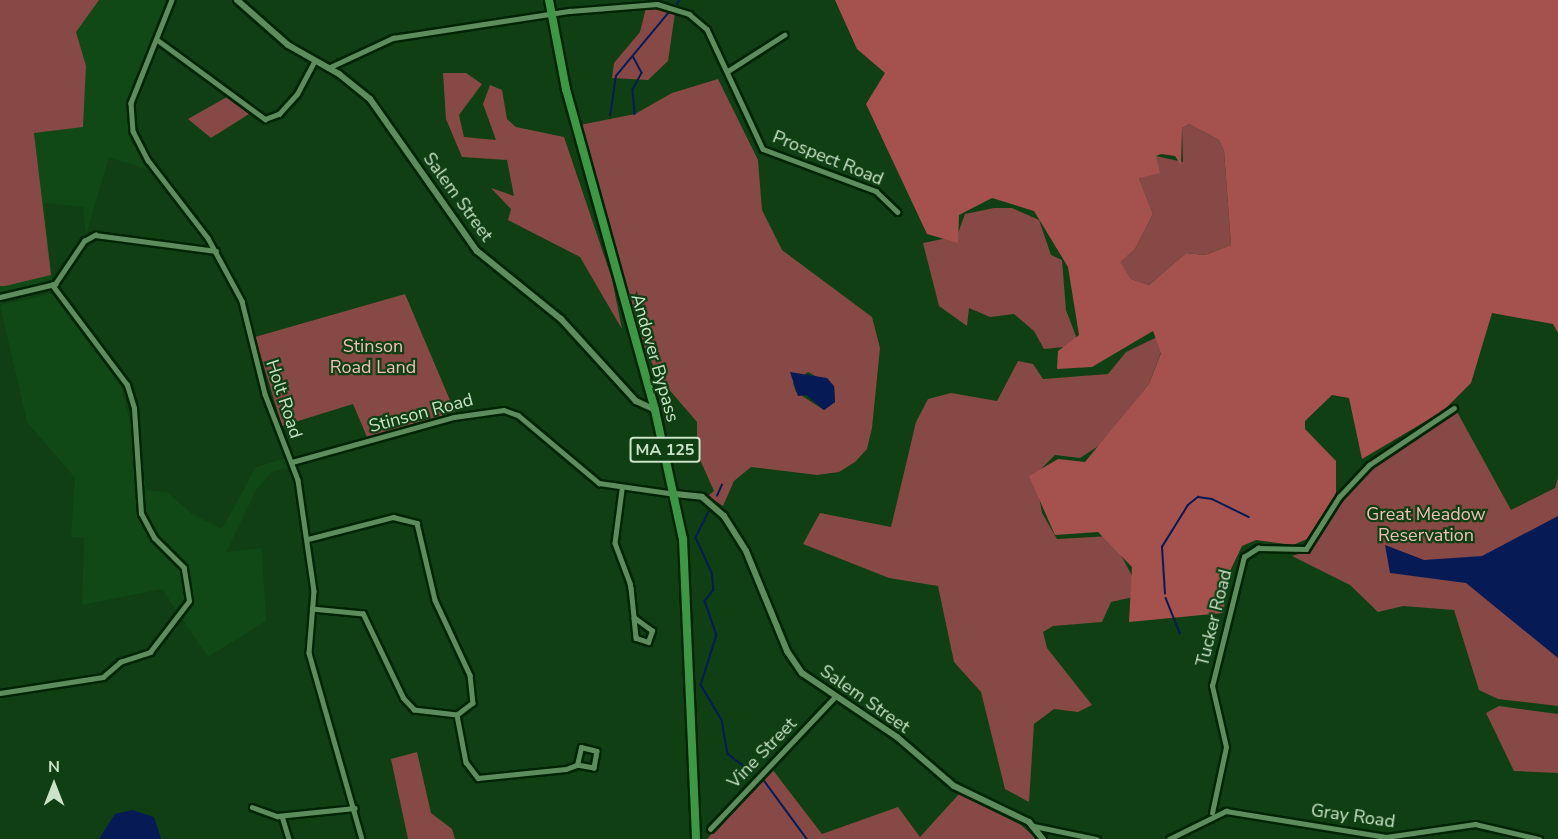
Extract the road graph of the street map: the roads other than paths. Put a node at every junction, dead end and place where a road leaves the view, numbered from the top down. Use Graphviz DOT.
graph roads {
  1 [pos="172,0"];
  2 [pos="237,0"];
  3 [pos="549,0"];
  4 [pos="597,0"];
  5 [pos="596,8"];
  6 [pos="551,14"];
  7 [pos="784,35"];
  8 [pos="159,41"];
  9 [pos="315,60"];
  10 [pos="328,68"];
  11 [pos="728,71"];
  12 [pos="898,212"];
  13 [pos="216,251"];
  14 [pos="52,285"];
  15 [pos="0,297"];
  16 [pos="1454,408"];
  17 [pos="656,410"];
  18 [pos="292,462"];
  19 [pos="622,490"];
  20 [pos="675,494"];
  21 [pos="308,539"];
  22 [pos="312,609"];
  23 [pos="634,618"];
  24 [pos="0,693"];
  25 [pos="834,697"];
  26 [pos="457,715"];
  27 [pos="577,765"];
  28 [pos="252,807"];
  29 [pos="355,808"];
  30 [pos="1212,813"];
  31 [pos="282,816"];
  32 [pos="1034,826"];
  33 [pos="710,829"];
  34 [pos="289,839"];
  35 [pos="362,839"];
  36 [pos="696,839"];
  37 [pos="1043,839"];
  38 [pos="1097,839"];
  39 [pos="1170,839"];
  40 [pos="1539,839"];
  1 -- 8 [label="street, Holt Road"];
  2 -- 9 [label="street, Salem Street"];
  3 -- 6 [label="main road, Andover Bypass / MA 125"];
  4 -- 5 [label="street"];
  5 -- 6 [label="street, Prospect Road"];
  5 -- 11 [label="street, Prospect Road"];
  6 -- 10 [label="street, Prospect Road"];
  6 -- 17 [label="main road, Andover Bypass / MA 125"];
  7 -- 11 [label="street"];
  8 -- 9 [label="street"];
  8 -- 13 [label="street, Holt Road"];
  9 -- 10 [label="street, Salem Street"];
  10 -- 17 [label="street, Salem Street"];
  11 -- 12 [label="street, Prospect Road"];
  13 -- 14 [label="street"];
  13 -- 18 [label="street, Holt Road"];
  14 -- 15 [label="street"];
  14 -- 24 [label="street"];
  16 -- 30 [label="street, Tucker Road"];
  17 -- 20 [label="main road, Andover Bypass / MA 125"];
  18 -- 19 [label="street, Stinson Road"];
  18 -- 21 [label="street, Holt Road"];
  19 -- 20 [label="street, Stinson Road"];
  19 -- 23 [label="street"];
  20 -- 25 [label="street, Salem Street"];
  20 -- 36 [label="main road, Andover Bypass / MA 125"];
  21 -- 22 [label="street, Holt Road"];
  21 -- 26 [label="street"];
  22 -- 26 [label="street"];
  22 -- 29 [label="street, Holt Road"];
  23 -- 23 [label="street"];
  25 -- 32 [label="street, Salem Street"];
  25 -- 33 [label="street, Vine Street"];
  26 -- 27 [label="street"];
  27 -- 27 [label="street"];
  28 -- 31 [label="street"];
  29 -- 31 [label="street"];
  29 -- 35 [label="street, Holt Road"];
  30 -- 39 [label="street"];
  30 -- 40 [label="street, Gray Road"];
  31 -- 34 [label="street"];
  32 -- 37 [label="street, Salem Street"];
  32 -- 38 [label="street"];
}
